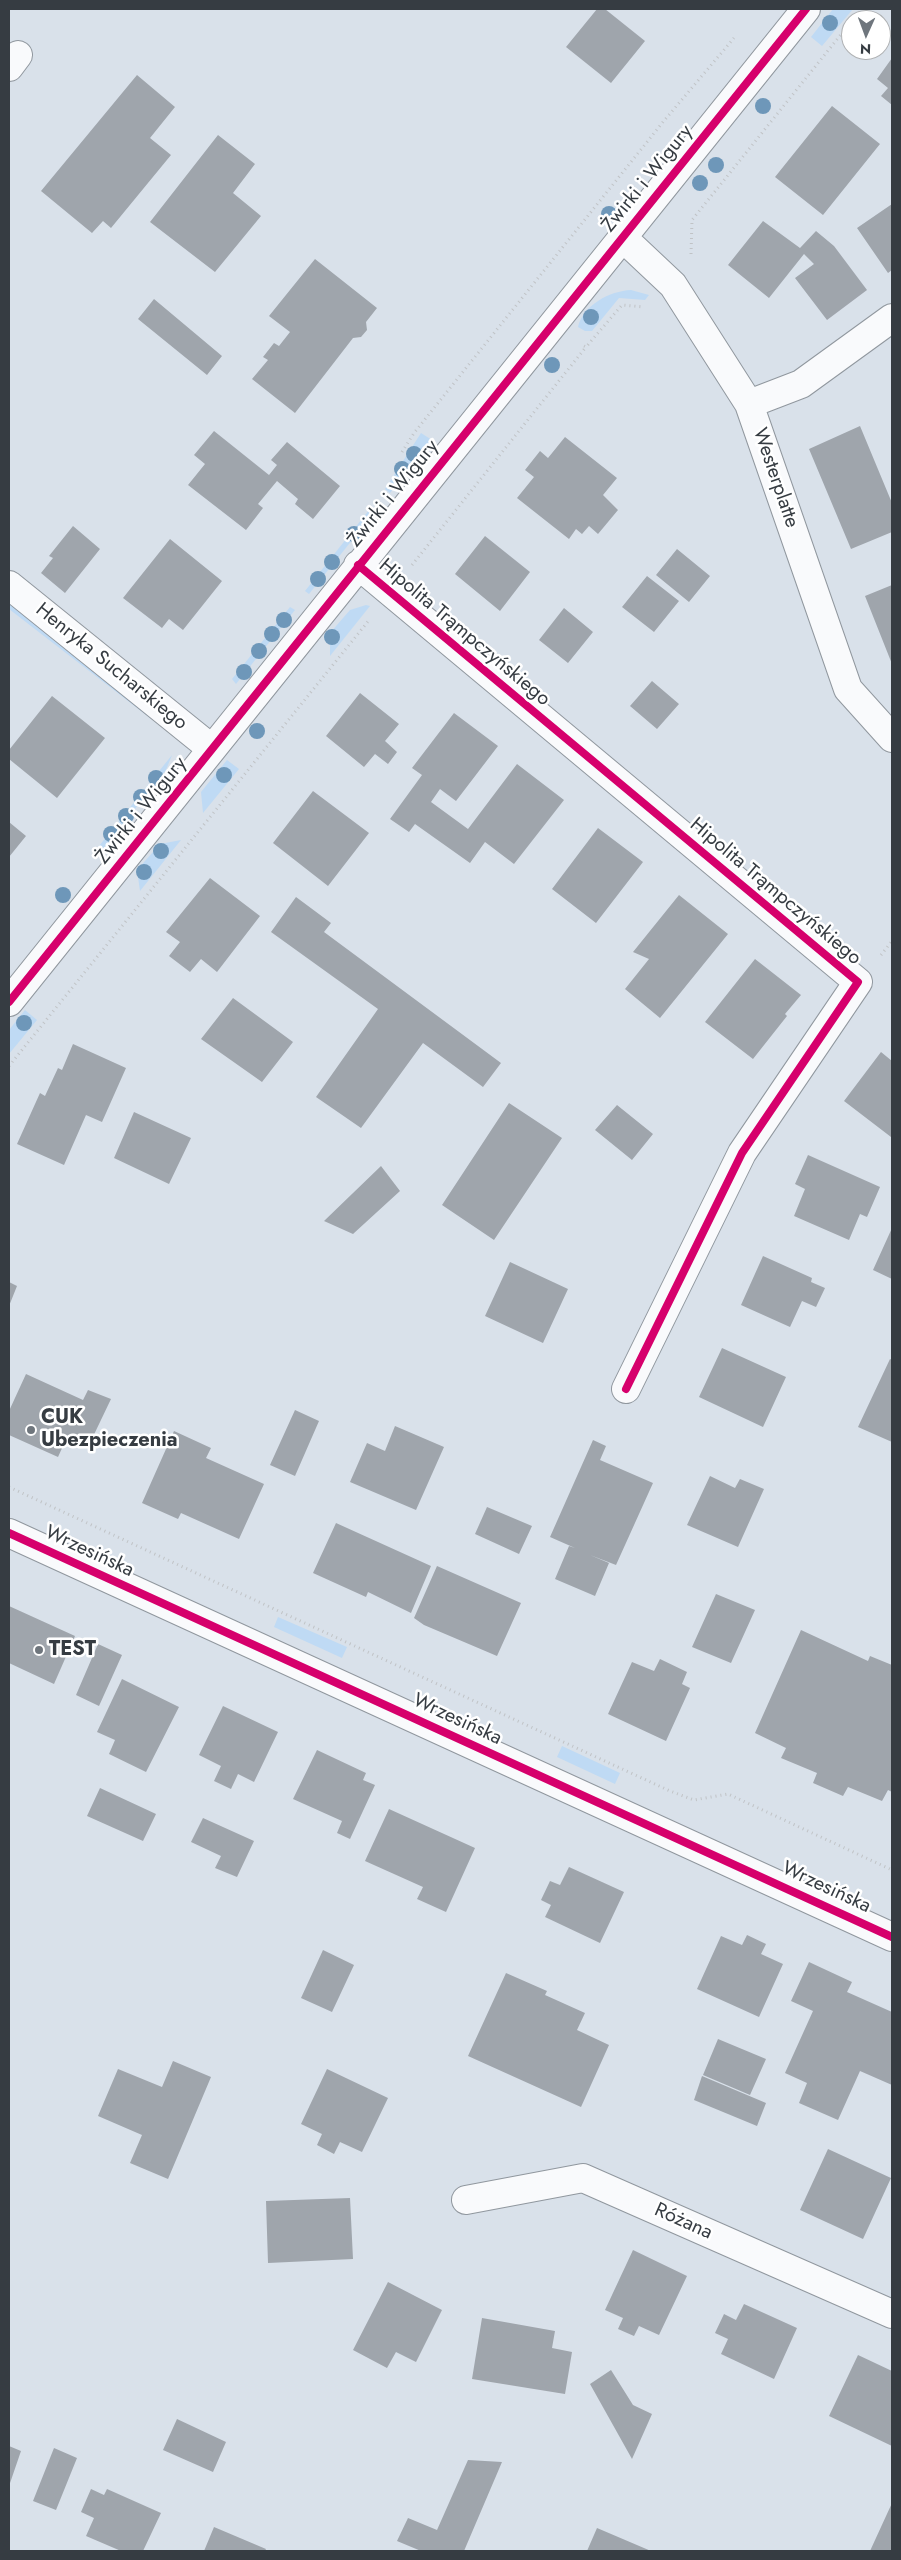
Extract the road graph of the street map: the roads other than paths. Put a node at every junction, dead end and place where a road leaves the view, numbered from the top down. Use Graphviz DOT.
graph roads {
  1 [pos="806,9"];
  2 [pos="622,237"];
  3 [pos="892,318"];
  4 [pos="749,404"];
  5 [pos="358,565"];
  6 [pos="9,585"];
  7 [pos="892,738"];
  8 [pos="212,749"];
  9 [pos="9,1002"];
  10 [pos="626,1389"];
  11 [pos="9,1533"];
  12 [pos="892,1937"];
  13 [pos="466,2200"];
  14 [pos="892,2314"];
  1 -- 2 [label="street, Żwirki i Wigury"];
  2 -- 4 [label="street, Westerplatte"];
  2 -- 5 [label="street, Żwirki i Wigury"];
  3 -- 4 [label="street"];
  4 -- 7 [label="street, Westerplatte"];
  5 -- 8 [label="street, Żwirki i Wigury"];
  5 -- 10 [label="street, Hipolita Trąmpczyńskiego"];
  6 -- 8 [label="street, Henryka Sucharskiego"];
  8 -- 9 [label="street, Żwirki i Wigury"];
  11 -- 12 [label="street, Wrzesińska"];
  13 -- 14 [label="street, Różana"];
}
